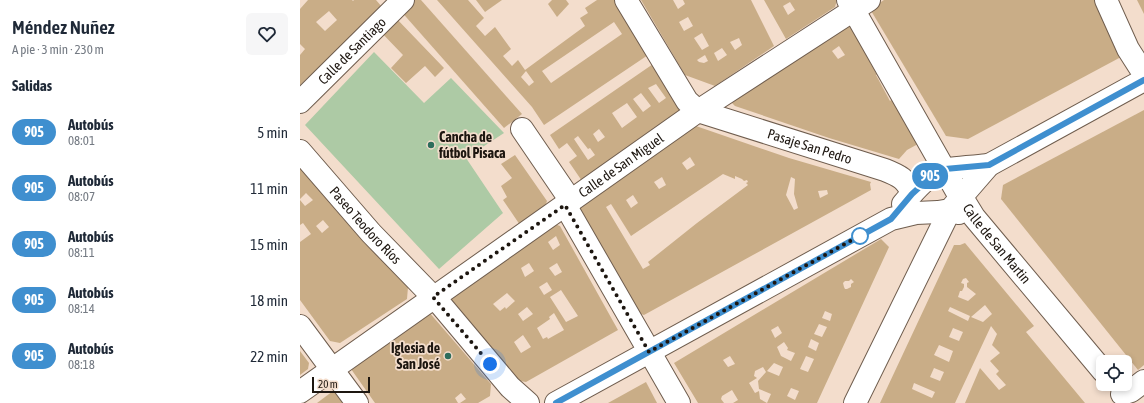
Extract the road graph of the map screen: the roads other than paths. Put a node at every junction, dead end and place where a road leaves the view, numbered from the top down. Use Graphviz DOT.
graph roads {
  1 [pos="626,0"];
  2 [pos="1106,0"];
  3 [pos="393,3"];
  4 [pos="857,3"];
  5 [pos="1144,74"];
  6 [pos="1144,80"];
  7 [pos="300,102"];
  8 [pos="698,111"];
  9 [pos="522,129"];
  10 [pos="300,151"];
  11 [pos="989,165"];
  12 [pos="945,169"];
  13 [pos="912,194"];
  14 [pos="568,203"];
  15 [pos="956,204"];
  16 [pos="891,219"];
  17 [pos="433,297"];
  18 [pos="300,326"];
  19 [pos="649,352"];
  20 [pos="1096,364"];
  21 [pos="332,370"];
  22 [pos="1144,381"];
  23 [pos="300,392"];
  24 [pos="1122,394"];
  25 [pos="357,403"];
  26 [pos="528,403"];
  27 [pos="556,403"];
  28 [pos="679,403"];
  29 [pos="855,403"];
  1 -- 8 [label="street"];
  2 -- 5 [label="street"];
  3 -- 7 [label="street, Calle de Santiago"];
  4 -- 8 [label="street, Calle de San Miguel"];
  4 -- 12 [label="street, Calle de San Martin"];
  6 -- 11 [label="street"];
  8 -- 13 [label="street, Pasaje San Pedro"];
  8 -- 14 [label="street, Calle de San Miguel"];
  9 -- 14 [label="street"];
  10 -- 17 [label="street, Paseo Teodoro Ríos"];
  11 -- 12 [label="street"];
  11 -- 15 [label="street"];
  12 -- 13 [label="street"];
  12 -- 15 [label="street, Calle de San Martin"];
  13 -- 16 [label="street"];
  14 -- 17 [label="street, Calle de San Miguel"];
  14 -- 19 [label="street"];
  15 -- 16 [label="street"];
  15 -- 20 [label="street, Calle de San Martin"];
  15 -- 29 [label="street"];
  16 -- 19 [label="street"];
  17 -- 21 [label="street, Calle de San Miguel"];
  17 -- 26 [label="street, Paseo Teodoro Ríos"];
  18 -- 21 [label="street"];
  19 -- 27 [label="street"];
  19 -- 28 [label="street"];
  21 -- 23 [label="street, Calle de San Miguel"];
  21 -- 25 [label="street"];
  22 -- 24 [label="street"];
}
